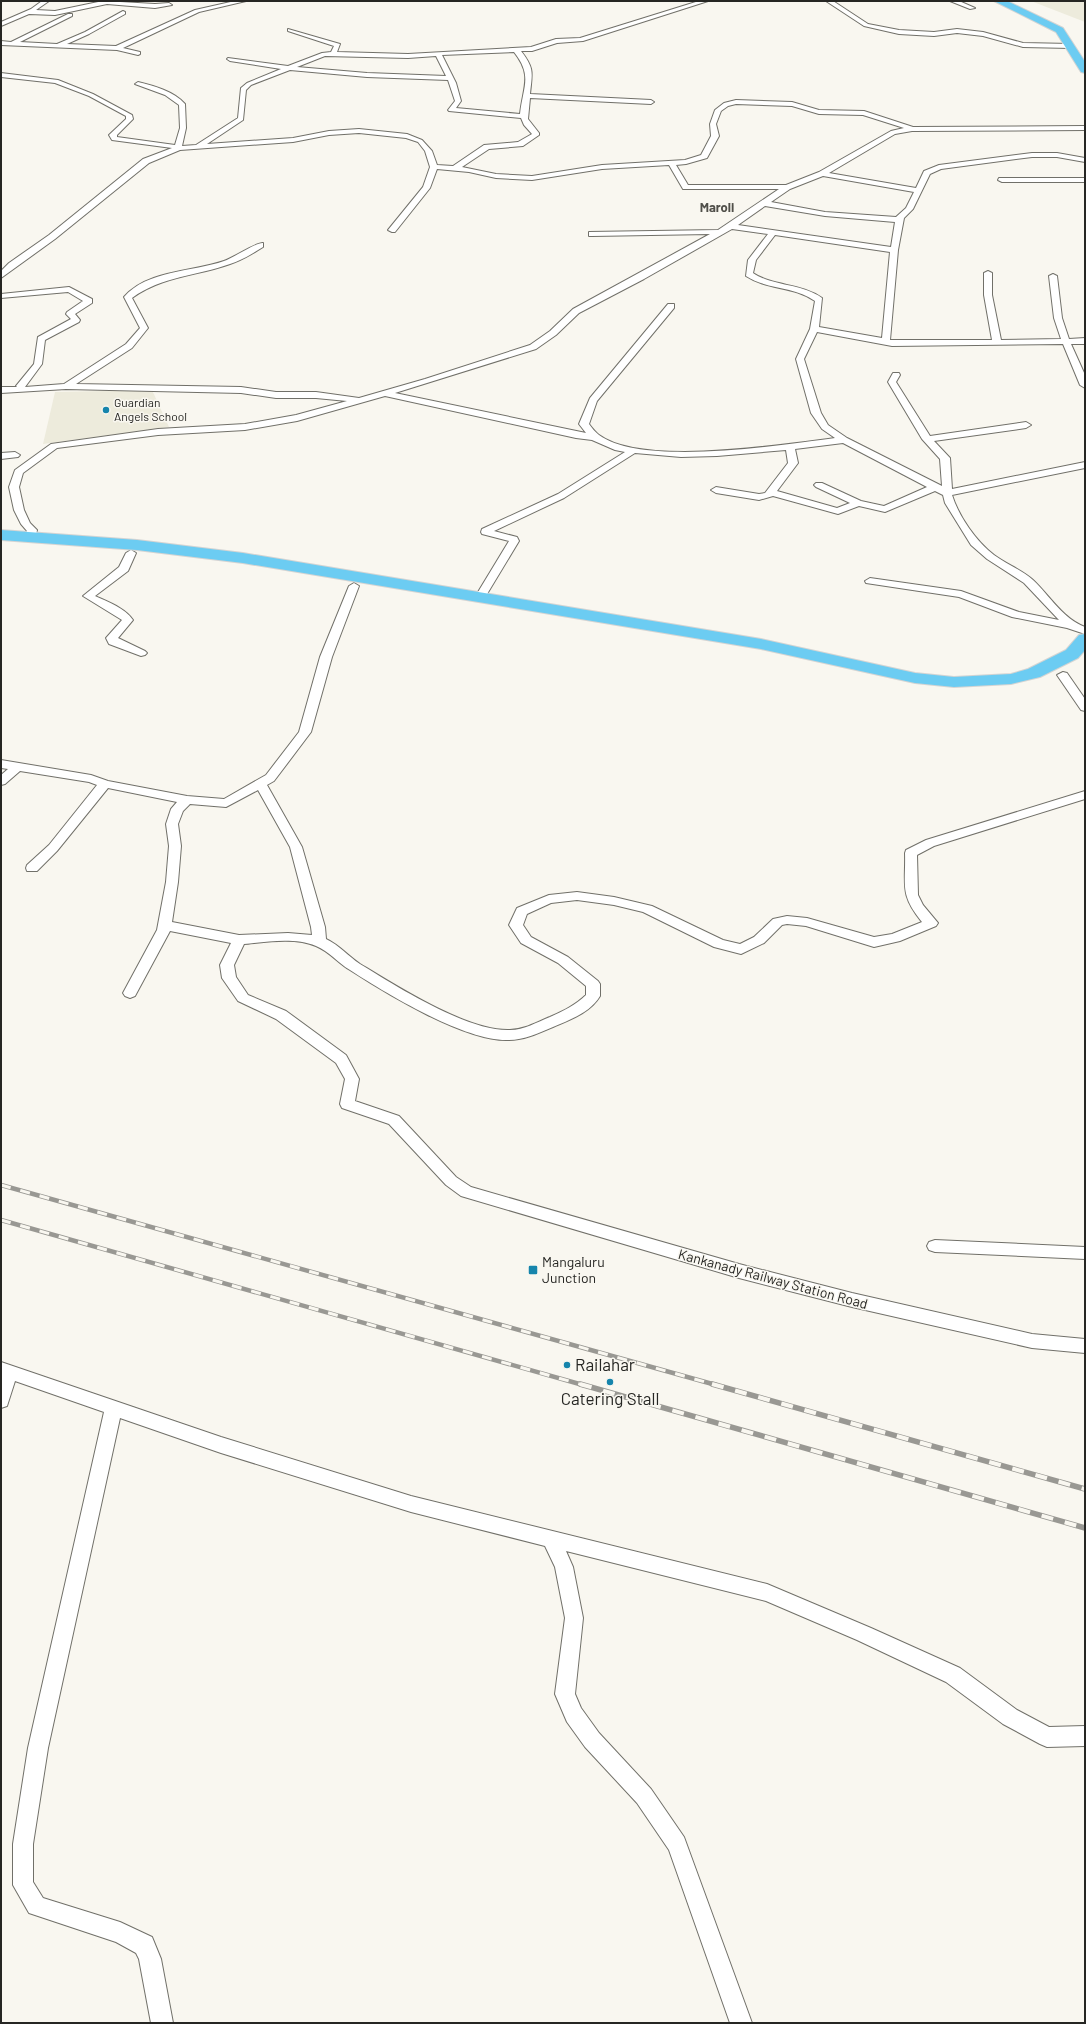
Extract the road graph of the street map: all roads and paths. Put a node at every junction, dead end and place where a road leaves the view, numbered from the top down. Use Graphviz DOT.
graph roads {
  1 [pos="46,1"];
  2 [pos="243,1"];
  3 [pos="705,1"];
  4 [pos="829,1"];
  5 [pos="953,1"];
  6 [pos="999,1"];
  7 [pos="1009,1"];
  8 [pos="169,5"];
  9 [pos="80,8"];
  10 [pos="972,8"];
  11 [pos="28,12"];
  12 [pos="1,24"];
  13 [pos="290,30"];
  14 [pos="1,43"];
  15 [pos="13,43"];
  16 [pos="57,46"];
  17 [pos="1071,46"];
  18 [pos="117,48"];
  19 [pos="517,51"];
  20 [pos="138,53"];
  21 [pos="334,53"];
  22 [pos="438,54"];
  23 [pos="1085,55"];
  24 [pos="230,59"];
  25 [pos="286,69"];
  26 [pos="1085,70"];
  27 [pos="1,75"];
  28 [pos="450,78"];
  29 [pos="138,84"];
  30 [pos="527,96"];
  31 [pos="651,102"];
  32 [pos="524,116"];
  33 [pos="1085,128"];
  34 [pos="912,129"];
  35 [pos="181,147"];
  36 [pos="198,147"];
  37 [pos="1085,160"];
  38 [pos="671,163"];
  39 [pos="434,168"];
  40 [pos="456,168"];
  41 [pos="822,174"];
  42 [pos="1002,180"];
  43 [pos="1085,180"];
  44 [pos="787,187"];
  45 [pos="918,191"];
  46 [pos="764,203"];
  47 [pos="900,220"];
  48 [pos="731,226"];
  49 [pos="392,230"];
  50 [pos="720,232"];
  51 [pos="773,232"];
  52 [pos="592,234"];
  53 [pos="260,245"];
  54 [pos="894,250"];
  55 [pos="988,273"];
  56 [pos="1,276"];
  57 [pos="1053,276"];
  58 [pos="1,296"];
  59 [pos="671,306"];
  60 [pos="814,329"];
  61 [pos="886,341"];
  62 [pos="1085,341"];
  63 [pos="1066,342"];
  64 [pos="997,343"];
  65 [pos="896,375"];
  66 [pos="1085,385"];
  67 [pos="21,386"];
  68 [pos="66,386"];
  69 [pos="1,390"];
  70 [pos="384,394"];
  71 [pos="361,400"];
  72 [pos="1026,425"];
  73 [pos="594,437"];
  74 [pos="927,439"];
  75 [pos="844,440"];
  76 [pos="788,447"];
  77 [pos="632,451"];
  78 [pos="15,455"];
  79 [pos="1,456"];
  80 [pos="1085,466"];
  81 [pos="819,485"];
  82 [pos="935,486"];
  83 [pos="716,490"];
  84 [pos="771,492"];
  85 [pos="947,493"];
  86 [pos="858,503"];
  87 [pos="1,535"];
  88 [pos="31,537"];
  89 [pos="1,542"];
  90 [pos="131,553"];
  91 [pos="870,581"];
  92 [pos="354,586"];
  93 [pos="480,597"];
  94 [pos="1070,625"];
  95 [pos="1085,631"];
  96 [pos="1085,640"];
  97 [pos="141,653"];
  98 [pos="1085,662"];
  99 [pos="1064,675"];
  100 [pos="1085,708"];
  101 [pos="1,764"];
  102 [pos="16,766"];
  103 [pos="1,781"];
  104 [pos="105,784"];
  105 [pos="261,784"];
  106 [pos="1085,794"];
  107 [pos="186,800"];
  108 [pos="32,868"];
  109 [pos="165,925"];
  110 [pos="239,940"];
  111 [pos="319,942"];
  112 [pos="130,993"];
  113 [pos="935,1246"];
  114 [pos="1085,1253"];
  115 [pos="1085,1346"];
  116 [pos="5,1370"];
  117 [pos="1,1401"];
  118 [pos="114,1407"];
  119 [pos="551,1539"];
  120 [pos="1085,1736"];
  121 [pos="162,2023"];
  122 [pos="741,2023"];
  1 -- 11 [label="street"];
  2 -- 18 [label="street"];
  3 -- 19 [label="street"];
  4 -- 17 [label="street"];
  5 -- 10 [label="street"];
  6 -- 17 [label="highway"];
  7 -- 23 [label="highway"];
  8 -- 9 [label="street"];
  9 -- 11 [label="street"];
  9 -- 15 [label="street"];
  9 -- 16 [label="street"];
  11 -- 12 [label="street"];
  13 -- 21 [label="street"];
  14 -- 15 [label="street"];
  15 -- 16 [label="street"];
  16 -- 18 [label="street"];
  17 -- 26 [label="highway"];
  18 -- 20 [label="street"];
  19 -- 22 [label="street"];
  19 -- 30 [label="street"];
  21 -- 22 [label="street"];
  21 -- 25 [label="street"];
  22 -- 28 [label="street"];
  24 -- 25 [label="street"];
  25 -- 28 [label="street"];
  25 -- 36 [label="street"];
  27 -- 35 [label="street"];
  28 -- 32 [label="street"];
  29 -- 35 [label="street"];
  30 -- 31 [label="street"];
  30 -- 32 [label="street"];
  32 -- 40 [label="street"];
  33 -- 34 [label="street"];
  34 -- 38 [label="street"];
  34 -- 41 [label="street"];
  35 -- 36 [label="street"];
  35 -- 56 [label="street"];
  36 -- 39 [label="street"];
  37 -- 45 [label="street"];
  38 -- 40 [label="street"];
  38 -- 44 [label="street"];
  39 -- 40 [label="street"];
  39 -- 49 [label="street"];
  41 -- 44 [label="street"];
  41 -- 45 [label="street"];
  42 -- 43 [label="street"];
  44 -- 46 [label="street"];
  45 -- 47 [label="street"];
  46 -- 47 [label="street"];
  46 -- 48 [label="street"];
  47 -- 54 [label="street"];
  48 -- 50 [label="street"];
  48 -- 51 [label="street"];
  50 -- 52 [label="street"];
  50 -- 70 [label="street"];
  51 -- 54 [label="street"];
  51 -- 60 [label="street"];
  53 -- 68 [label="street"];
  54 -- 61 [label="street"];
  55 -- 64 [label="street"];
  57 -- 63 [label="street"];
  58 -- 67 [label="street"];
  59 -- 73 [label="street"];
  60 -- 61 [label="street"];
  60 -- 75 [label="street"];
  61 -- 64 [label="street"];
  62 -- 63 [label="street"];
  63 -- 64 [label="street"];
  63 -- 66 [label="street"];
  65 -- 74 [label="street"];
  68 -- 69 [label="street"];
  68 -- 71 [label="street"];
  70 -- 71 [label="street"];
  70 -- 73 [label="street"];
  71 -- 88 [label="street"];
  72 -- 74 [label="street"];
  73 -- 77 [label="street"];
  74 -- 85 [label="street"];
  75 -- 76 [label="street"];
  75 -- 82 [label="street"];
  76 -- 77 [label="street"];
  76 -- 84 [label="street"];
  77 -- 93 [label="street"];
  78 -- 79 [label="street"];
  80 -- 85 [label="street"];
  81 -- 86 [label="street"];
  82 -- 85 [label="street"];
  82 -- 86 [label="street"];
  83 -- 84 [label="street"];
  84 -- 86 [label="street"];
  85 -- 94 [label="street"];
  87 -- 88 [label="highway"];
  88 -- 93 [label="highway"];
  89 -- 90 [label="highway"];
  90 -- 92 [label="highway"];
  90 -- 97 [label="street"];
  91 -- 94 [label="street"];
  92 -- 99 [label="highway"];
  92 -- 105 [label="street"];
  93 -- 96 [label="highway"];
  94 -- 95 [label="street"];
  98 -- 99 [label="highway"];
  99 -- 100 [label="street"];
  101 -- 102 [label="street"];
  102 -- 103 [label="street"];
  102 -- 104 [label="street"];
  104 -- 107 [label="street"];
  104 -- 108 [label="street"];
  105 -- 107 [label="street"];
  105 -- 111 [label="street"];
  106 -- 111 [label="street"];
  107 -- 109 [label="street"];
  109 -- 110 [label="street"];
  109 -- 112 [label="street"];
  110 -- 111 [label="street"];
  110 -- 115 [label="street, Kankanady Railway Station Road"];
  113 -- 114 [label="street"];
  116 -- 117 [label="street"];
  116 -- 118 [label="street"];
  118 -- 119 [label="street"];
  118 -- 121 [label="street"];
  119 -- 120 [label="street"];
  119 -- 122 [label="street"];
}
